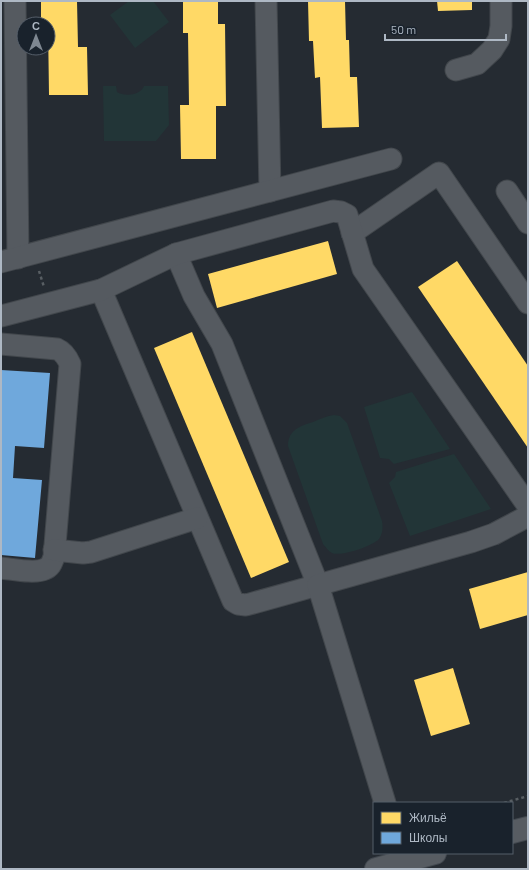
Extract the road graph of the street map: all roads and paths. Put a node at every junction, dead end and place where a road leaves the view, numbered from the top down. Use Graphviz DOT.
graph roads {
  1 [pos="15,1"];
  2 [pos="266,1"];
  3 [pos="501,1"];
  4 [pos="456,70"];
  5 [pos="391,158"];
  6 [pos="270,191"];
  7 [pos="507,191"];
  8 [pos="528,223"];
  9 [pos="352,233"];
  10 [pos="176,254"];
  11 [pos="18,258"];
  12 [pos="101,290"];
  13 [pos="49,303"];
  14 [pos="528,303"];
  15 [pos="1,316"];
  16 [pos="1,344"];
  17 [pos="528,506"];
  18 [pos="528,516"];
  19 [pos="197,518"];
  20 [pos="54,550"];
  21 [pos="1,568"];
  22 [pos="318,585"];
  23 [pos="528,796"];
  24 [pos="385,802"];
  25 [pos="507,802"];
  26 [pos="528,828"];
  27 [pos="513,832"];
  28 [pos="427,854"];
  29 [pos="402,857"];
  30 [pos="376,869"];
  1 -- 11 [label="street"];
  2 -- 6 [label="street"];
  3 -- 4 [label="street"];
  5 -- 6 [label="street"];
  6 -- 11 [label="street"];
  7 -- 8 [label="street"];
  9 -- 10 [label="street"];
  9 -- 14 [label="street"];
  9 -- 17 [label="street"];
  10 -- 12 [label="street"];
  10 -- 22 [label="street"];
  11 -- 13 [label="path"];
  12 -- 13 [label="street"];
  12 -- 19 [label="street"];
  13 -- 15 [label="street"];
  16 -- 20 [label="street"];
  18 -- 22 [label="street"];
  19 -- 20 [label="street"];
  19 -- 22 [label="street"];
  20 -- 21 [label="street"];
  22 -- 24 [label="street"];
  23 -- 25 [label="path"];
  26 -- 27 [label="main road"];
  28 -- 29 [label="main road"];
  29 -- 30 [label="main road"];
}
